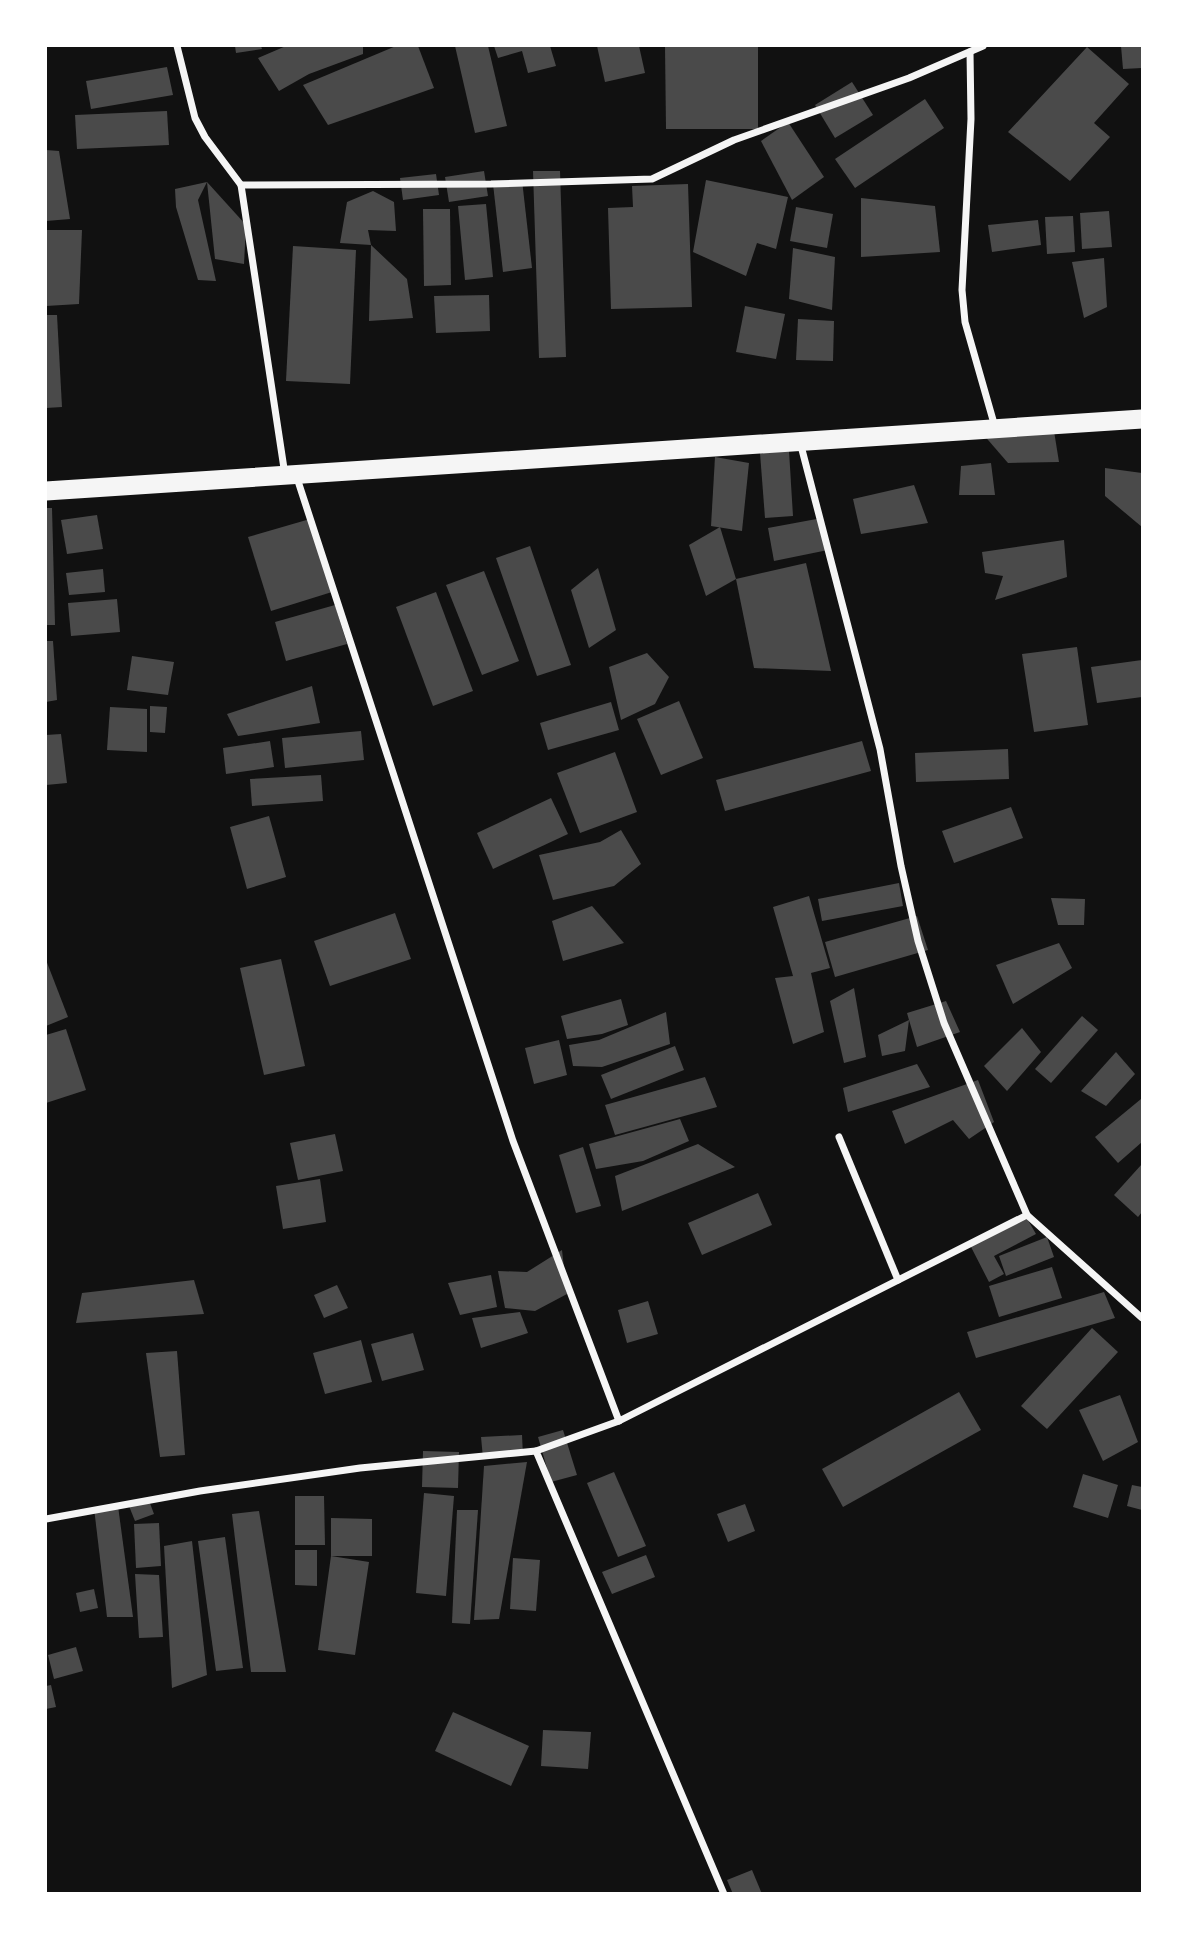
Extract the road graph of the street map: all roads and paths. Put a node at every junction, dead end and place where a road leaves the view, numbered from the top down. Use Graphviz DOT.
graph roads {
  1 [pos="177,46"];
  2 [pos="983,46"];
  3 [pos="970,52"];
  4 [pos="241,185"];
  5 [pos="1143,418"];
  6 [pos="995,426"];
  7 [pos="800,440"];
  8 [pos="291,475"];
  9 [pos="46,491"];
  10 [pos="839,1137"];
  11 [pos="1027,1215"];
  12 [pos="898,1280"];
  13 [pos="1143,1318"];
  14 [pos="619,1421"];
  15 [pos="536,1451"];
  16 [pos="46,1519"];
  17 [pos="724,1894"];
  1 -- 4 [label="street"];
  2 -- 3 [label="street"];
  3 -- 4 [label="street"];
  3 -- 6 [label="street"];
  4 -- 8 [label="street"];
  5 -- 6 [label="highway"];
  6 -- 7 [label="highway"];
  7 -- 8 [label="highway"];
  7 -- 11 [label="street"];
  8 -- 9 [label="highway"];
  8 -- 14 [label="street"];
  10 -- 12 [label="street"];
  11 -- 12 [label="street"];
  11 -- 13 [label="street"];
  12 -- 14 [label="street"];
  14 -- 15 [label="street"];
  15 -- 16 [label="street"];
  15 -- 17 [label="street"];
}
